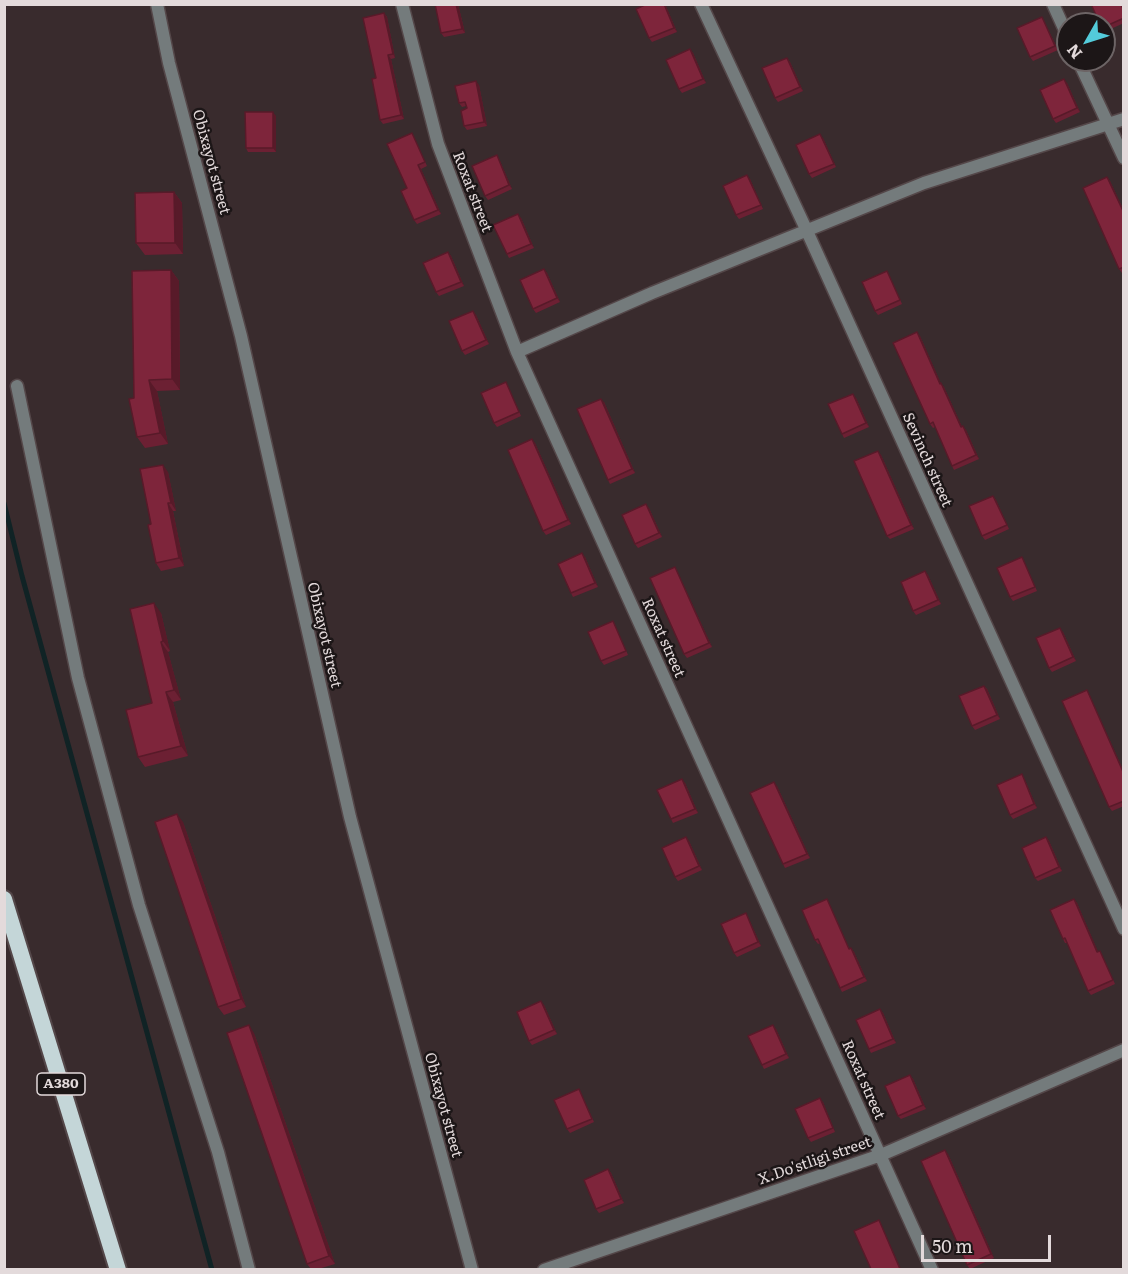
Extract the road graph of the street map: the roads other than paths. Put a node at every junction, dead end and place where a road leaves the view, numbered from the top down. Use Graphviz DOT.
graph roads {
  1 [pos="157,4"];
  2 [pos="402,4"];
  3 [pos="701,4"];
  4 [pos="1084,72"];
  5 [pos="1124,119"];
  6 [pos="1108,124"];
  7 [pos="1124,158"];
  8 [pos="806,229"];
  9 [pos="517,352"];
  10 [pos="17,386"];
  11 [pos="4,899"];
  12 [pos="1124,928"];
  13 [pos="1124,1050"];
  14 [pos="881,1155"];
  15 [pos="579,1257"];
  16 [pos="118,1269"];
  17 [pos="249,1269"];
  18 [pos="472,1269"];
  19 [pos="544,1269"];
  20 [pos="585,1269"];
  21 [pos="932,1269"];
  1 -- 18 [label="street, Obixayot street"];
  2 -- 9 [label="street, Roxat street"];
  3 -- 8 [label="street, Sevinch street"];
  4 -- 6 [label="street"];
  5 -- 6 [label="street"];
  6 -- 7 [label="street"];
  6 -- 8 [label="street"];
  8 -- 9 [label="street"];
  8 -- 12 [label="street, Sevinch street"];
  9 -- 14 [label="street, Roxat street"];
  10 -- 17 [label="street"];
  11 -- 16 [label="highway, A380"];
  13 -- 14 [label="street, X.Do'stligi street"];
  14 -- 15 [label="street, X.Do'stligi street"];
  14 -- 21 [label="street, Roxat street"];
  15 -- 19 [label="street, X.Do'stligi street"];
  15 -- 20 [label="street"];
}
